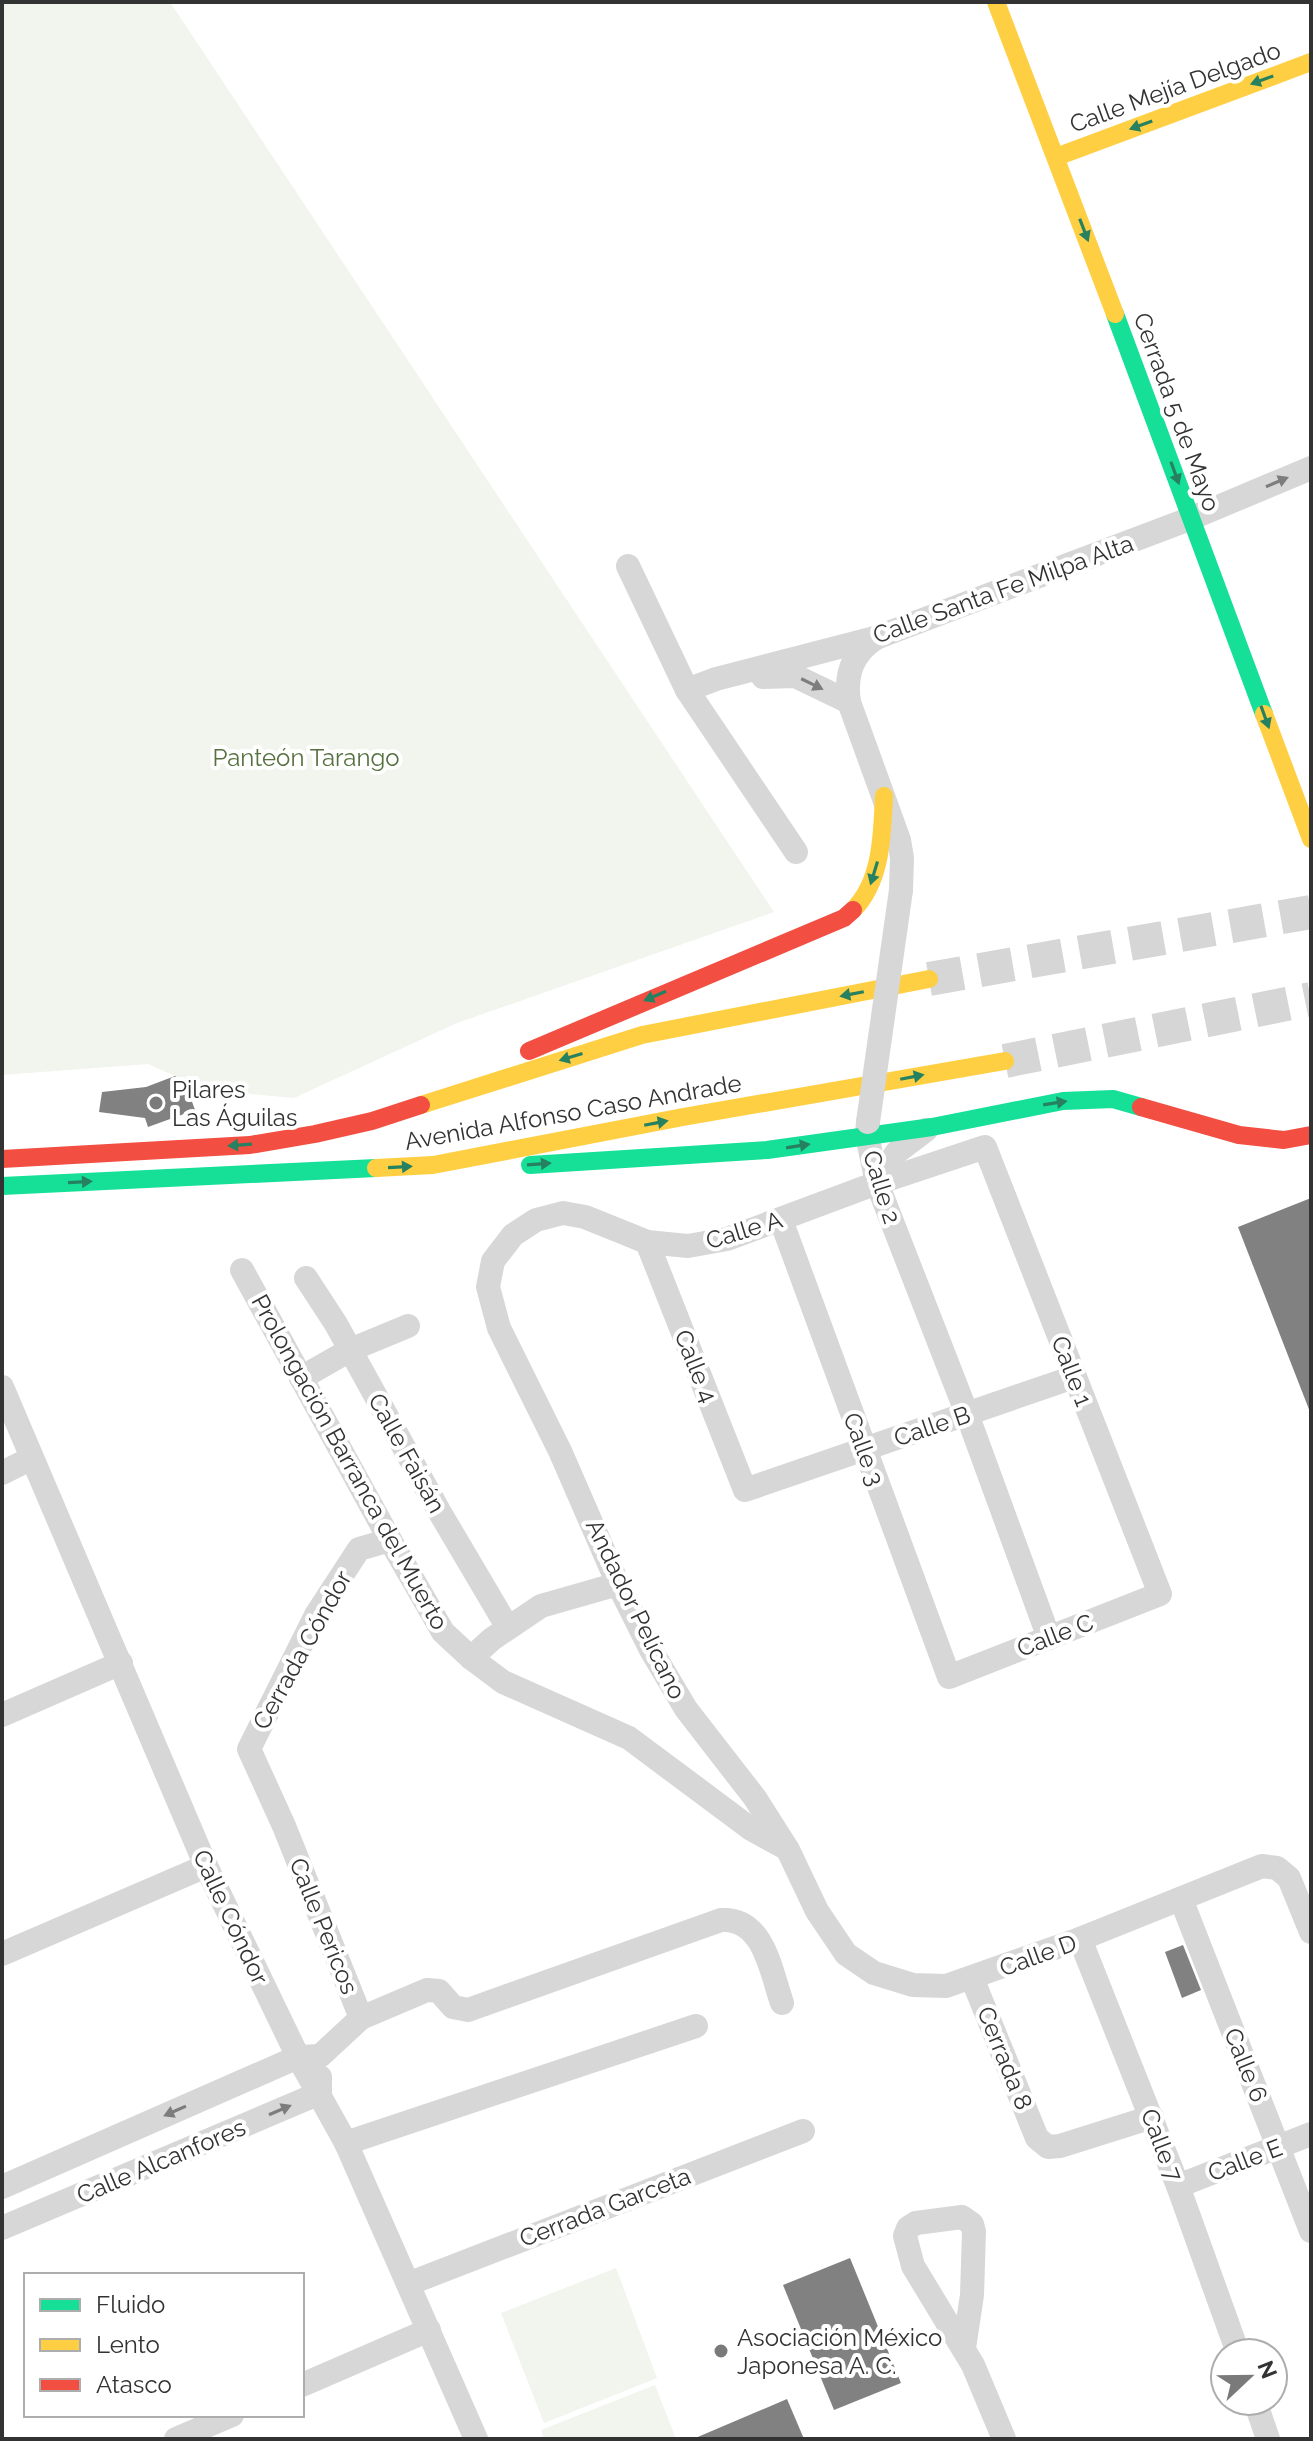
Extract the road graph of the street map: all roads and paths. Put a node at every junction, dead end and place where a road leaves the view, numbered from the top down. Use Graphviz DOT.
graph roads {
  1 [pos="996,2"];
  2 [pos="1311,62"];
  3 [pos="1056,157"];
  4 [pos="1311,468"];
  5 [pos="1192,518"];
  6 [pos="628,566"];
  7 [pos="878,637"];
  8 [pos="716,679"];
  9 [pos="687,690"];
  10 [pos="849,702"];
  11 [pos="884,796"];
  12 [pos="1311,839"];
  13 [pos="796,852"];
  14 [pos="929,979"];
  15 [pos="1005,1061"];
  16 [pos="395,1112"];
  17 [pos="932,1127"];
  18 [pos="868,1128"];
  19 [pos="1311,1135"];
  20 [pos="985,1147"];
  21 [pos="2,1159"];
  22 [pos="433,1165"];
  23 [pos="877,1183"];
  24 [pos="2,1186"];
  25 [pos="781,1220"];
  26 [pos="647,1242"];
  27 [pos="242,1270"];
  28 [pos="306,1278"];
  29 [pos="488,1287"];
  30 [pos="408,1326"];
  31 [pos="350,1350"];
  32 [pos="1074,1377"];
  33 [pos="301,1378"];
  34 [pos="2,1387"];
  35 [pos="967,1414"];
  36 [pos="864,1449"];
  37 [pos="32,1458"];
  38 [pos="2,1473"];
  39 [pos="745,1490"];
  40 [pos="390,1540"];
  41 [pos="618,1584"];
  42 [pos="1160,1594"];
  43 [pos="508,1628"];
  44 [pos="1049,1638"];
  45 [pos="471,1658"];
  46 [pos="121,1663"];
  47 [pos="949,1677"];
  48 [pos="2,1715"];
  49 [pos="284,1826"];
  50 [pos="788,1850"];
  51 [pos="206,1866"];
  52 [pos="1181,1899"];
  53 [pos="817,1911"];
  54 [pos="1311,1932"];
  55 [pos="1080,1939"];
  56 [pos="2,1954"];
  57 [pos="972,1978"];
  58 [pos="782,2003"];
  59 [pos="361,2018"];
  60 [pos="696,2026"];
  61 [pos="309,2057"];
  62 [pos="320,2093"];
  63 [pos="1152,2117"];
  64 [pos="803,2131"];
  65 [pos="1311,2134"];
  66 [pos="346,2143"];
  67 [pos="1279,2147"];
  68 [pos="1178,2186"];
  69 [pos="2,2187"];
  70 [pos="2,2228"];
  71 [pos="1311,2231"];
  72 [pos="408,2284"];
  73 [pos="429,2330"];
  74 [pos="1232,2337"];
  75 [pos="964,2348"];
  76 [pos="304,2384"];
  77 [pos="227,2417"];
  78 [pos="1260,2417"];
  79 [pos="176,2439"];
  80 [pos="476,2439"];
  81 [pos="1004,2439"];
  82 [pos="1268,2439"];
  1 -- 3 [label="main road, Cerrada 5 de Mayo"];
  2 -- 3 [label="main road, Calle Mejía Delgado, one-way"];
  3 -- 5 [label="main road, Cerrada 5 de Mayo, one-way"];
  5 -- 4 [label="street, Calle Santa Fe Milpa Alta, one-way"];
  5 -- 7 [label="street, Calle Santa Fe Milpa Alta"];
  5 -- 12 [label="main road, Cerrada 5 de Mayo, one-way"];
  6 -- 9 [label="street"];
  7 -- 8 [label="street, Calle Santa Fe Milpa Alta"];
  7 -- 10 [label="street, Calle 2"];
  8 -- 9 [label="street, Calle Santa Fe Milpa Alta"];
  8 -- 10 [label="street, one-way"];
  9 -- 13 [label="street"];
  10 -- 11 [label="street, Calle 2"];
  11 -- 16 [label="main road, one-way"];
  11 -- 18 [label="street, Calle 2, bridge"];
  14 -- 16 [label="main road, Avenida Alfonso Caso Andrade, one-way"];
  22 -- 15 [label="main road, Avenida Alfonso Caso Andrade, one-way"];
  16 -- 21 [label="main road, Avenida Alfonso Caso Andrade, one-way"];
  17 -- 18 [label="main road"];
  17 -- 19 [label="main road, one-way"];
  17 -- 23 [label="street"];
  22 -- 18 [label="main road, one-way"];
  18 -- 23 [label="street, Calle 2"];
  20 -- 23 [label="street, Calle A"];
  20 -- 32 [label="street, Calle 1"];
  24 -- 22 [label="main road, Avenida Alfonso Caso Andrade, one-way"];
  23 -- 25 [label="street, Calle A"];
  23 -- 35 [label="street, Calle 2"];
  25 -- 26 [label="street, Calle A"];
  25 -- 36 [label="street, Calle 3"];
  26 -- 29 [label="street, Calle A"];
  26 -- 39 [label="street, Calle 4"];
  27 -- 33 [label="street, Prolongación Barranca del Muerto"];
  28 -- 31 [label="street, Calle Faisán"];
  29 -- 41 [label="street, Andador Pelícano"];
  30 -- 31 [label="street"];
  31 -- 33 [label="street"];
  31 -- 43 [label="street, Calle Faisán"];
  32 -- 35 [label="street, Calle B"];
  32 -- 42 [label="street, Calle 1"];
  33 -- 40 [label="street, Prolongación Barranca del Muerto"];
  34 -- 37 [label="street, Calle Cóndor"];
  35 -- 36 [label="street, Calle B"];
  35 -- 44 [label="street, Calle 2"];
  36 -- 39 [label="street, Calle B"];
  36 -- 47 [label="street, Calle 3"];
  37 -- 38 [label="street"];
  37 -- 46 [label="street, Calle Cóndor"];
  40 -- 45 [label="street, Prolongación Barranca del Muerto"];
  40 -- 49 [label="street, Cerrada Cóndor"];
  41 -- 43 [label="street"];
  41 -- 50 [label="street, Andador Pelícano"];
  42 -- 44 [label="street, Calle C"];
  43 -- 45 [label="street"];
  44 -- 47 [label="street, Calle C"];
  45 -- 50 [label="street, Prolongación Barranca del Muerto"];
  46 -- 48 [label="street"];
  46 -- 51 [label="street, Calle Cóndor"];
  49 -- 59 [label="street, Calle Pericos"];
  50 -- 53 [label="street, Andador Pelícano"];
  51 -- 56 [label="street"];
  51 -- 61 [label="street, Calle Cóndor"];
  52 -- 54 [label="street, Calle D"];
  52 -- 55 [label="street, Calle D"];
  52 -- 67 [label="street, Calle 6"];
  53 -- 57 [label="street, Calle D"];
  55 -- 57 [label="street, Calle D"];
  55 -- 63 [label="street, Calle 7"];
  57 -- 63 [label="street, Cerrada 8"];
  58 -- 59 [label="street"];
  59 -- 61 [label="street, Calle Pericos"];
  60 -- 66 [label="street"];
  61 -- 62 [label="street, Calle Cóndor"];
  61 -- 69 [label="street, Calle Alcanfores, one-way"];
  62 -- 66 [label="street, Calle Cóndor"];
  70 -- 62 [label="street, Calle Alcanfores, one-way"];
  63 -- 68 [label="street, Calle 7"];
  64 -- 72 [label="street, Cerrada Garceta"];
  65 -- 67 [label="street, Calle E"];
  66 -- 72 [label="street, Calle Cóndor"];
  67 -- 68 [label="street, Calle E"];
  67 -- 71 [label="street, Calle 6"];
  68 -- 74 [label="street, Calle 7"];
  72 -- 73 [label="street, Calle Cóndor"];
  73 -- 76 [label="street"];
  73 -- 80 [label="street, Calle Cóndor"];
  75 -- 75 [label="street"];
  75 -- 81 [label="street"];
  77 -- 79 [label="street"];
  78 -- 82 [label="street"];
}
